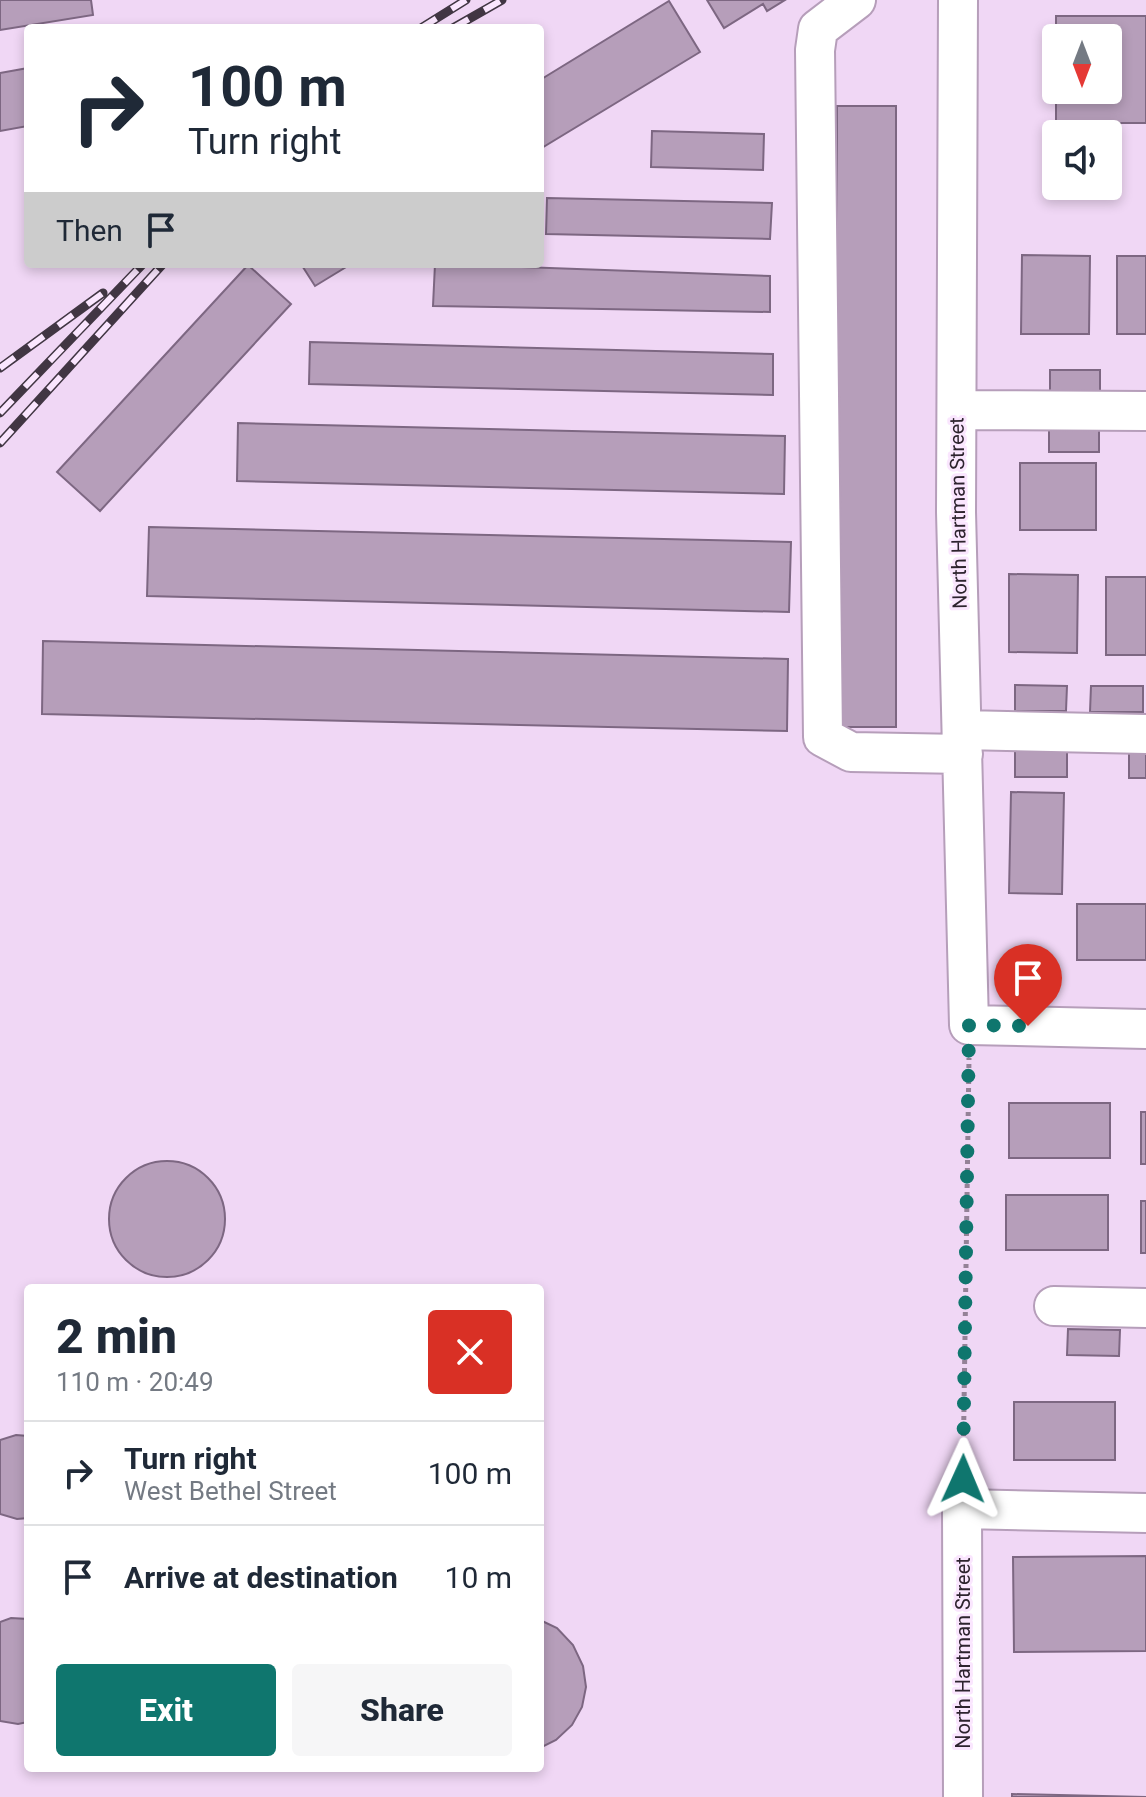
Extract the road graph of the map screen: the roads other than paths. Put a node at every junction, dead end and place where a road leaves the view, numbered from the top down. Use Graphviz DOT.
graph roads {
  1 [pos="856,0"];
  2 [pos="958,0"];
  3 [pos="957,410"];
  4 [pos="1146,411"];
  5 [pos="1146,734"];
  6 [pos="963,742"];
  7 [pos="1146,1029"];
  8 [pos="1054,1306"];
  9 [pos="1146,1308"];
  10 [pos="1146,1513"];
  11 [pos="963,1797"];
  1 -- 6 [label="street"];
  2 -- 3 [label="street, North Hartman Street"];
  3 -- 4 [label="street"];
  3 -- 6 [label="street, North Hartman Street"];
  5 -- 6 [label="street"];
  6 -- 7 [label="street, North Hartman Street"];
  8 -- 9 [label="street"];
  10 -- 11 [label="street, North Hartman Street"];
}
